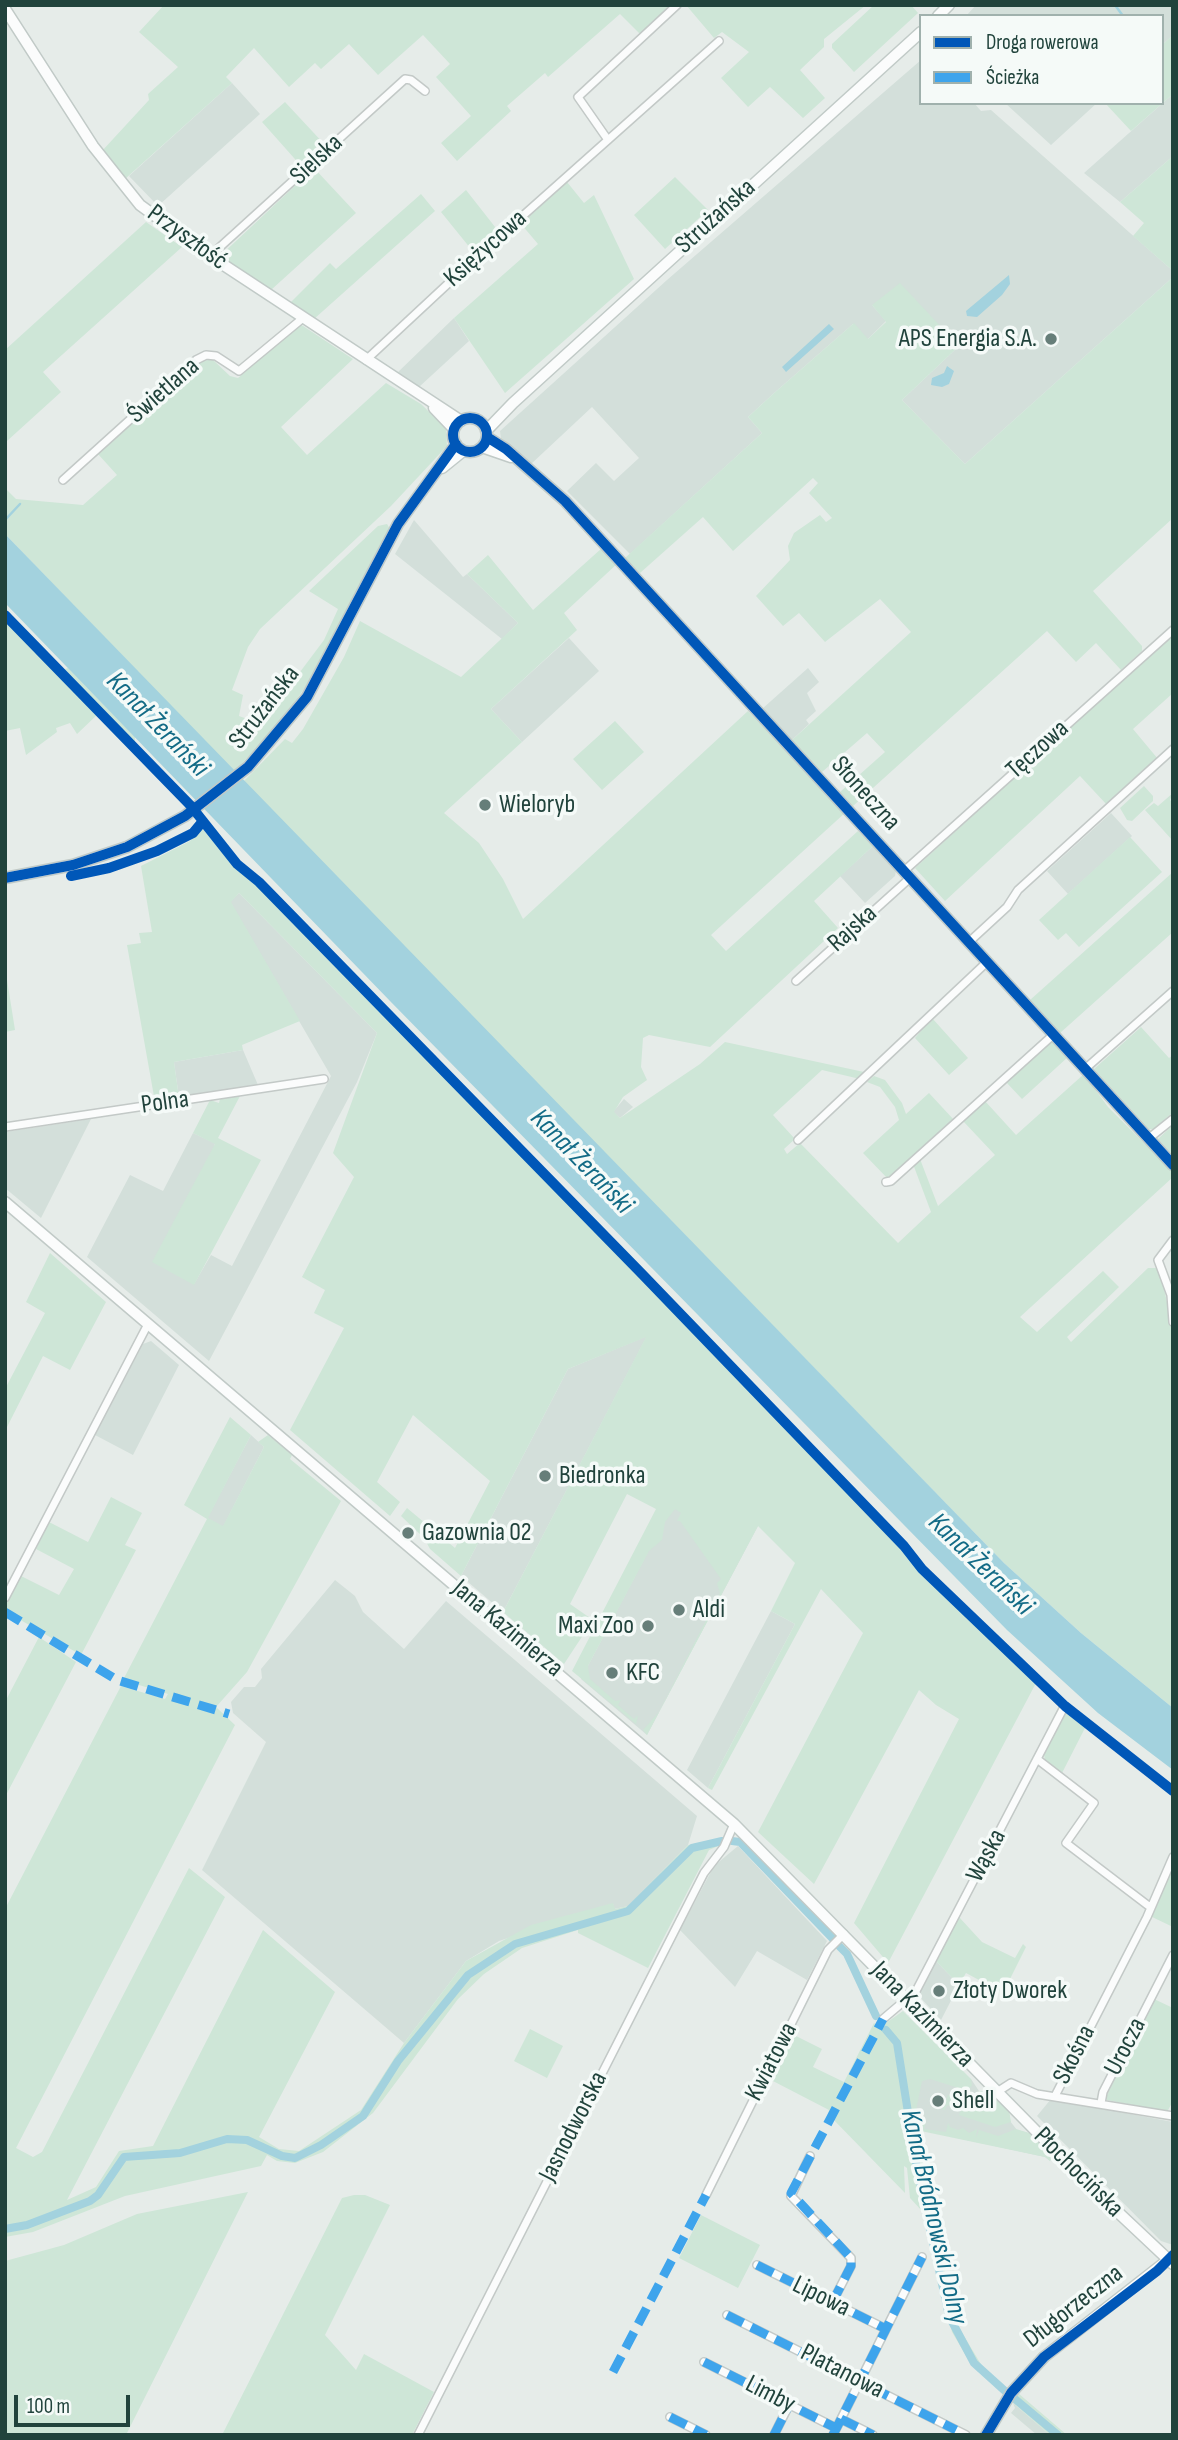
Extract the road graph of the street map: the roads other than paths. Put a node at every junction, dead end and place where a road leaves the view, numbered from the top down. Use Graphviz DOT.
graph roads {
  1 [pos="677,5"];
  2 [pos="5,9"];
  3 [pos="919,34"];
  4 [pos="719,40"];
  5 [pos="425,91"];
  6 [pos="608,140"];
  7 [pos="210,257"];
  8 [pos="303,318"];
  9 [pos="366,360"];
  10 [pos="513,403"];
  11 [pos="479,421"];
  12 [pos="457,425"];
  13 [pos="485,438"];
  14 [pos="459,447"];
  15 [pos="63,480"];
  16 [pos="1173,629"];
  17 [pos="1173,749"];
  18 [pos="907,874"];
  19 [pos="5,878"];
  20 [pos="969,942"];
  21 [pos="987,962"];
  22 [pos="796,981"];
  23 [pos="1173,991"];
  24 [pos="1053,1034"];
  25 [pos="1085,1069"];
  26 [pos="324,1079"];
  27 [pos="1173,1119"];
  28 [pos="5,1128"];
  29 [pos="1148,1139"];
  30 [pos="798,1140"];
  31 [pos="1173,1165"];
  32 [pos="886,1182"];
  33 [pos="5,1202"];
  34 [pos="1173,1240"];
  35 [pos="1173,1322"];
  36 [pos="148,1324"];
  37 [pos="5,1598"];
  38 [pos="1063,1709"];
  39 [pos="1037,1759"];
  40 [pos="734,1824"];
  41 [pos="1173,1857"];
  42 [pos="1150,1907"];
  43 [pos="844,1934"];
  44 [pos="1173,1955"];
  45 [pos="908,2001"];
  46 [pos="883,2019"];
  47 [pos="986,2080"];
  48 [pos="997,2092"];
  49 [pos="1055,2096"];
  50 [pos="1101,2104"];
  51 [pos="1173,2116"];
  52 [pos="810,2156"];
  53 [pos="706,2195"];
  54 [pos="922,2257"];
  55 [pos="1171,2260"];
  56 [pos="757,2265"];
  57 [pos="832,2303"];
  58 [pos="727,2315"];
  59 [pos="886,2329"];
  60 [pos="704,2362"];
  61 [pos="859,2381"];
  62 [pos="789,2405"];
  63 [pos="670,2417"];
  64 [pos="841,2419"];
  65 [pos="834,2432"];
  66 [pos="958,2432"];
  67 [pos="418,2435"];
  68 [pos="706,2435"];
  69 [pos="774,2435"];
  70 [pos="873,2435"];
  71 [pos="966,2435"];
  72 [pos="986,2435"];
  1 -- 6 [label="street"];
  2 -- 7 [label="main road, Przyszłość"];
  3 -- 10 [label="main road, Strużańska"];
  4 -- 6 [label="street, Księżycowa"];
  5 -- 7 [label="street, Sielska"];
  6 -- 9 [label="street, Księżycowa"];
  7 -- 8 [label="main road, Przyszłość"];
  8 -- 9 [label="main road, Przyszłość"];
  8 -- 15 [label="street, Świetlana"];
  9 -- 12 [label="main road, Przyszłość"];
  10 -- 11 [label="main road, Strużańska"];
  10 -- 13 [label="main road, Strużańska"];
  11 -- 12 [label="main road"];
  11 -- 13 [label="main road"];
  12 -- 14 [label="main road"];
  13 -- 14 [label="main road"];
  13 -- 18 [label="main road, Słoneczna"];
  14 -- 19 [label="main road, Strużańska"];
  16 -- 18 [label="street, Tęczowa"];
  17 -- 20 [label="street"];
  18 -- 20 [label="main road, Słoneczna"];
  18 -- 22 [label="street, Rajska"];
  20 -- 21 [label="main road, Słoneczna"];
  21 -- 24 [label="main road, Słoneczna"];
  21 -- 30 [label="street"];
  23 -- 25 [label="street"];
  24 -- 25 [label="main road, Słoneczna"];
  24 -- 32 [label="street"];
  25 -- 29 [label="main road, Słoneczna"];
  26 -- 28 [label="street, Polna"];
  27 -- 29 [label="street"];
  29 -- 31 [label="main road, Słoneczna"];
  33 -- 36 [label="main road, Jana Kazimierza"];
  34 -- 35 [label="street"];
  36 -- 37 [label="street"];
  36 -- 40 [label="main road, Jana Kazimierza"];
  38 -- 39 [label="street, Wąska"];
  39 -- 42 [label="street"];
  39 -- 45 [label="street, Wąska"];
  40 -- 43 [label="main road, Jana Kazimierza"];
  40 -- 67 [label="street, Jasnodworska"];
  41 -- 42 [label="street, Skośna"];
  42 -- 49 [label="street, Skośna"];
  43 -- 45 [label="main road, Jana Kazimierza"];
  43 -- 53 [label="street, Kwiatowa"];
  44 -- 50 [label="street, Urocza"];
  45 -- 46 [label="street"];
  45 -- 47 [label="main road, Jana Kazimierza"];
  47 -- 48 [label="main road, Płochocińska"];
  48 -- 49 [label="street"];
  48 -- 55 [label="main road, Płochocińska"];
  49 -- 50 [label="street, Skośna"];
  50 -- 51 [label="street, Skośna"];
  52 -- 57 [label="street"];
  54 -- 59 [label="street"];
  55 -- 72 [label="main road, Długorzeczna"];
  56 -- 57 [label="street, Lipowa"];
  57 -- 59 [label="street, Lipowa"];
  58 -- 61 [label="street, Platanowa"];
  59 -- 61 [label="street"];
  60 -- 62 [label="street, Limby"];
  61 -- 64 [label="street"];
  61 -- 66 [label="street, Platanowa"];
  62 -- 65 [label="street, Limby"];
  62 -- 69 [label="street"];
  63 -- 68 [label="street"];
  64 -- 65 [label="street"];
  64 -- 70 [label="street"];
  66 -- 71 [label="street, Platanowa"];
}
